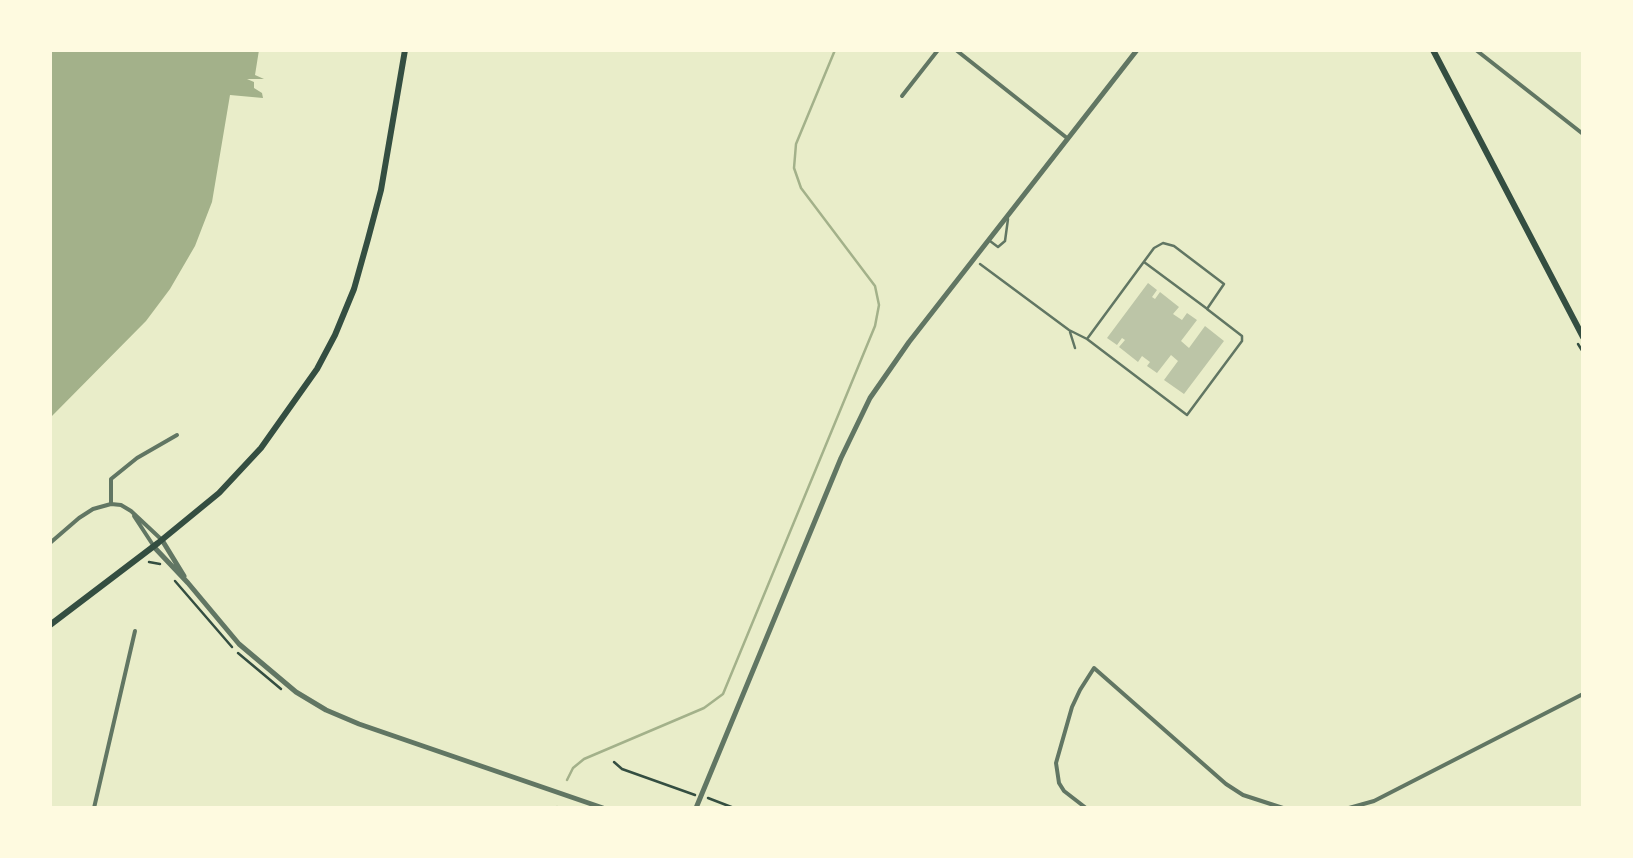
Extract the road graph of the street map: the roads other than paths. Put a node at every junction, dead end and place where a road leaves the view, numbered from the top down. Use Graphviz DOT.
graph roads {
  1 [pos="405,50"];
  2 [pos="938,50"];
  3 [pos="956,50"];
  4 [pos="1137,50"];
  5 [pos="1432,50"];
  6 [pos="1476,50"];
  7 [pos="902,96"];
  8 [pos="1583,134"];
  9 [pos="1067,138"];
  10 [pos="1010,212"];
  11 [pos="989,240"];
  12 [pos="1144,262"];
  13 [pos="980,264"];
  14 [pos="1207,309"];
  15 [pos="1069,330"];
  16 [pos="1583,337"];
  17 [pos="1086,339"];
  18 [pos="1075,348"];
  19 [pos="177,435"];
  20 [pos="111,504"];
  21 [pos="131,512"];
  22 [pos="162,540"];
  23 [pos="50,543"];
  24 [pos="154,547"];
  25 [pos="188,584"];
  26 [pos="50,625"];
  27 [pos="136,631"];
  28 [pos="1583,694"];
  29 [pos="94,808"];
  30 [pos="604,808"];
  31 [pos="696,808"];
  32 [pos="1086,808"];
  33 [pos="1283,808"];
  34 [pos="1349,808"];
  1 -- 22 [label="main road"];
  2 -- 7 [label="street"];
  3 -- 9 [label="street"];
  4 -- 9 [label="street"];
  5 -- 16 [label="main road"];
  6 -- 8 [label="street"];
  9 -- 10 [label="street"];
  10 -- 11 [label="street"];
  10 -- 11 [label="lane"];
  11 -- 31 [label="street"];
  12 -- 14 [label="lane"];
  12 -- 14 [label="lane"];
  12 -- 17 [label="lane"];
  13 -- 15 [label="lane"];
  14 -- 17 [label="lane"];
  15 -- 17 [label="lane"];
  15 -- 18 [label="lane"];
  19 -- 20 [label="street"];
  20 -- 21 [label="street"];
  20 -- 23 [label="street"];
  21 -- 22 [label="street"];
  21 -- 24 [label="street"];
  22 -- 24 [label="main road"];
  22 -- 25 [label="street"];
  24 -- 25 [label="street"];
  24 -- 26 [label="main road"];
  25 -- 30 [label="street"];
  27 -- 29 [label="street"];
  28 -- 34 [label="street"];
  32 -- 33 [label="street"];
}
